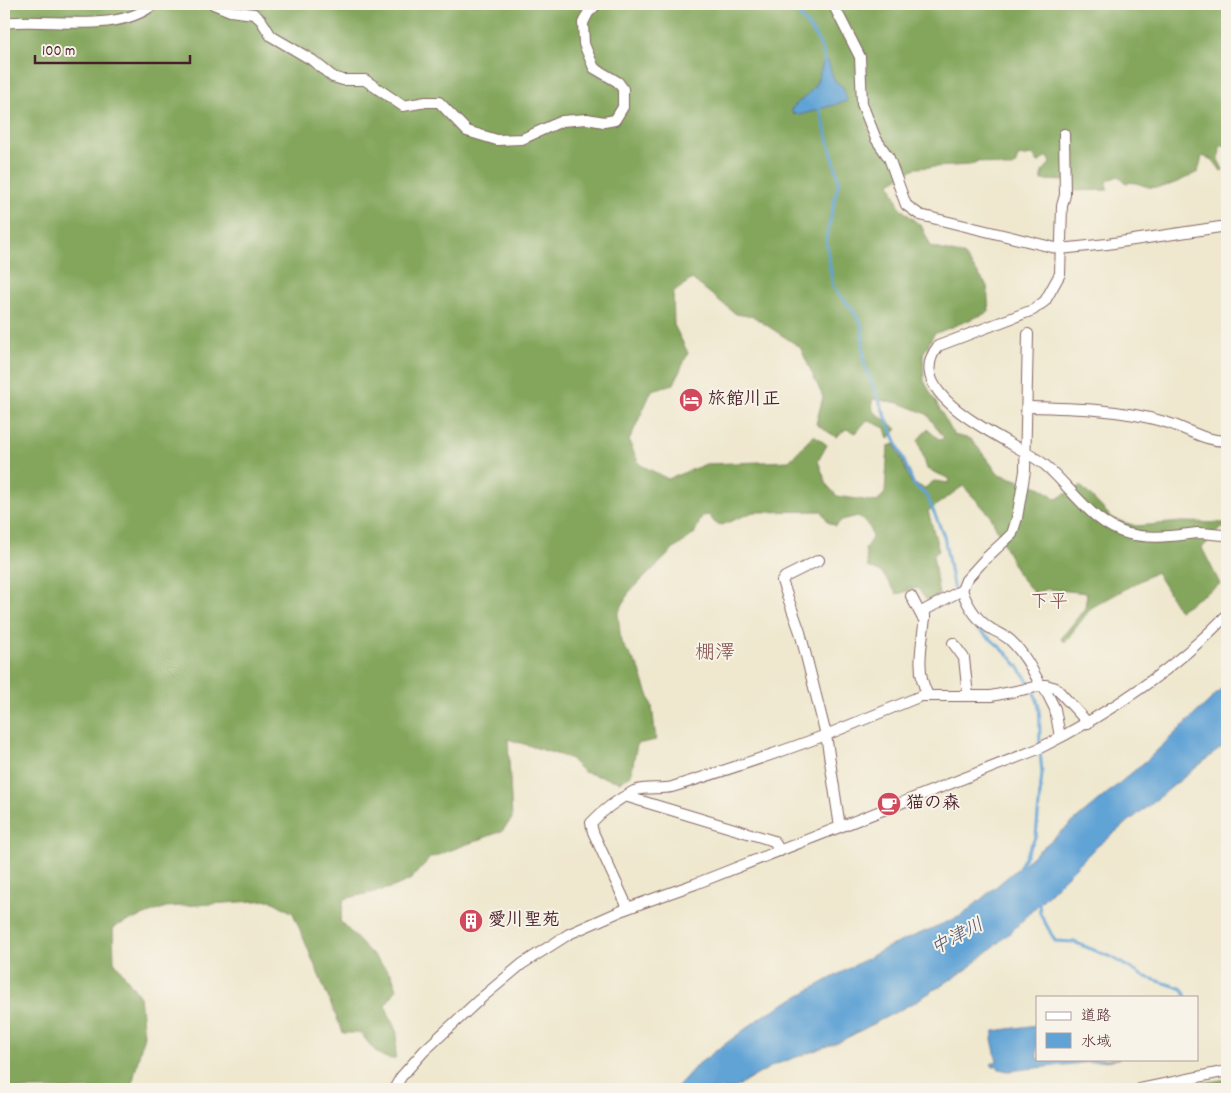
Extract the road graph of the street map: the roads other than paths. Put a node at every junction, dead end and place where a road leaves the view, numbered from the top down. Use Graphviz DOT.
graph roads {
  1 [pos="154,4"];
  2 [pos="213,4"];
  3 [pos="597,4"];
  4 [pos="833,4"];
  5 [pos="4,23"];
  6 [pos="1064,134"];
  7 [pos="1227,226"];
  8 [pos="1060,249"];
  9 [pos="1028,334"];
  10 [pos="1028,406"];
  11 [pos="1227,441"];
  12 [pos="1025,450"];
  13 [pos="1227,535"];
  14 [pos="819,560"];
  15 [pos="956,593"];
  16 [pos="911,596"];
  17 [pos="1227,615"];
  18 [pos="924,618"];
  19 [pos="953,643"];
  20 [pos="1040,686"];
  21 [pos="928,695"];
  22 [pos="968,696"];
  23 [pos="1088,723"];
  24 [pos="826,735"];
  25 [pos="1060,738"];
  26 [pos="628,797"];
  27 [pos="840,827"];
  28 [pos="780,851"];
  29 [pos="628,908"];
  30 [pos="1227,1071"];
  31 [pos="394,1089"];
  32 [pos="1140,1089"];
  1 -- 5 [label="street"];
  2 -- 3 [label="street"];
  4 -- 8 [label="street"];
  6 -- 8 [label="street"];
  7 -- 8 [label="street"];
  8 -- 12 [label="street"];
  9 -- 10 [label="street"];
  10 -- 11 [label="street"];
  10 -- 12 [label="street"];
  12 -- 13 [label="street"];
  12 -- 15 [label="street"];
  14 -- 24 [label="street"];
  15 -- 18 [label="street"];
  15 -- 20 [label="street"];
  16 -- 18 [label="street"];
  17 -- 23 [label="street"];
  18 -- 21 [label="street"];
  19 -- 22 [label="street"];
  20 -- 22 [label="street"];
  20 -- 23 [label="street"];
  20 -- 25 [label="street"];
  21 -- 22 [label="street"];
  21 -- 24 [label="street"];
  23 -- 25 [label="street"];
  24 -- 26 [label="street"];
  24 -- 27 [label="street"];
  25 -- 27 [label="street"];
  26 -- 28 [label="street"];
  26 -- 29 [label="street"];
  27 -- 28 [label="street"];
  28 -- 29 [label="street"];
  29 -- 31 [label="street"];
  30 -- 32 [label="street"];
}
